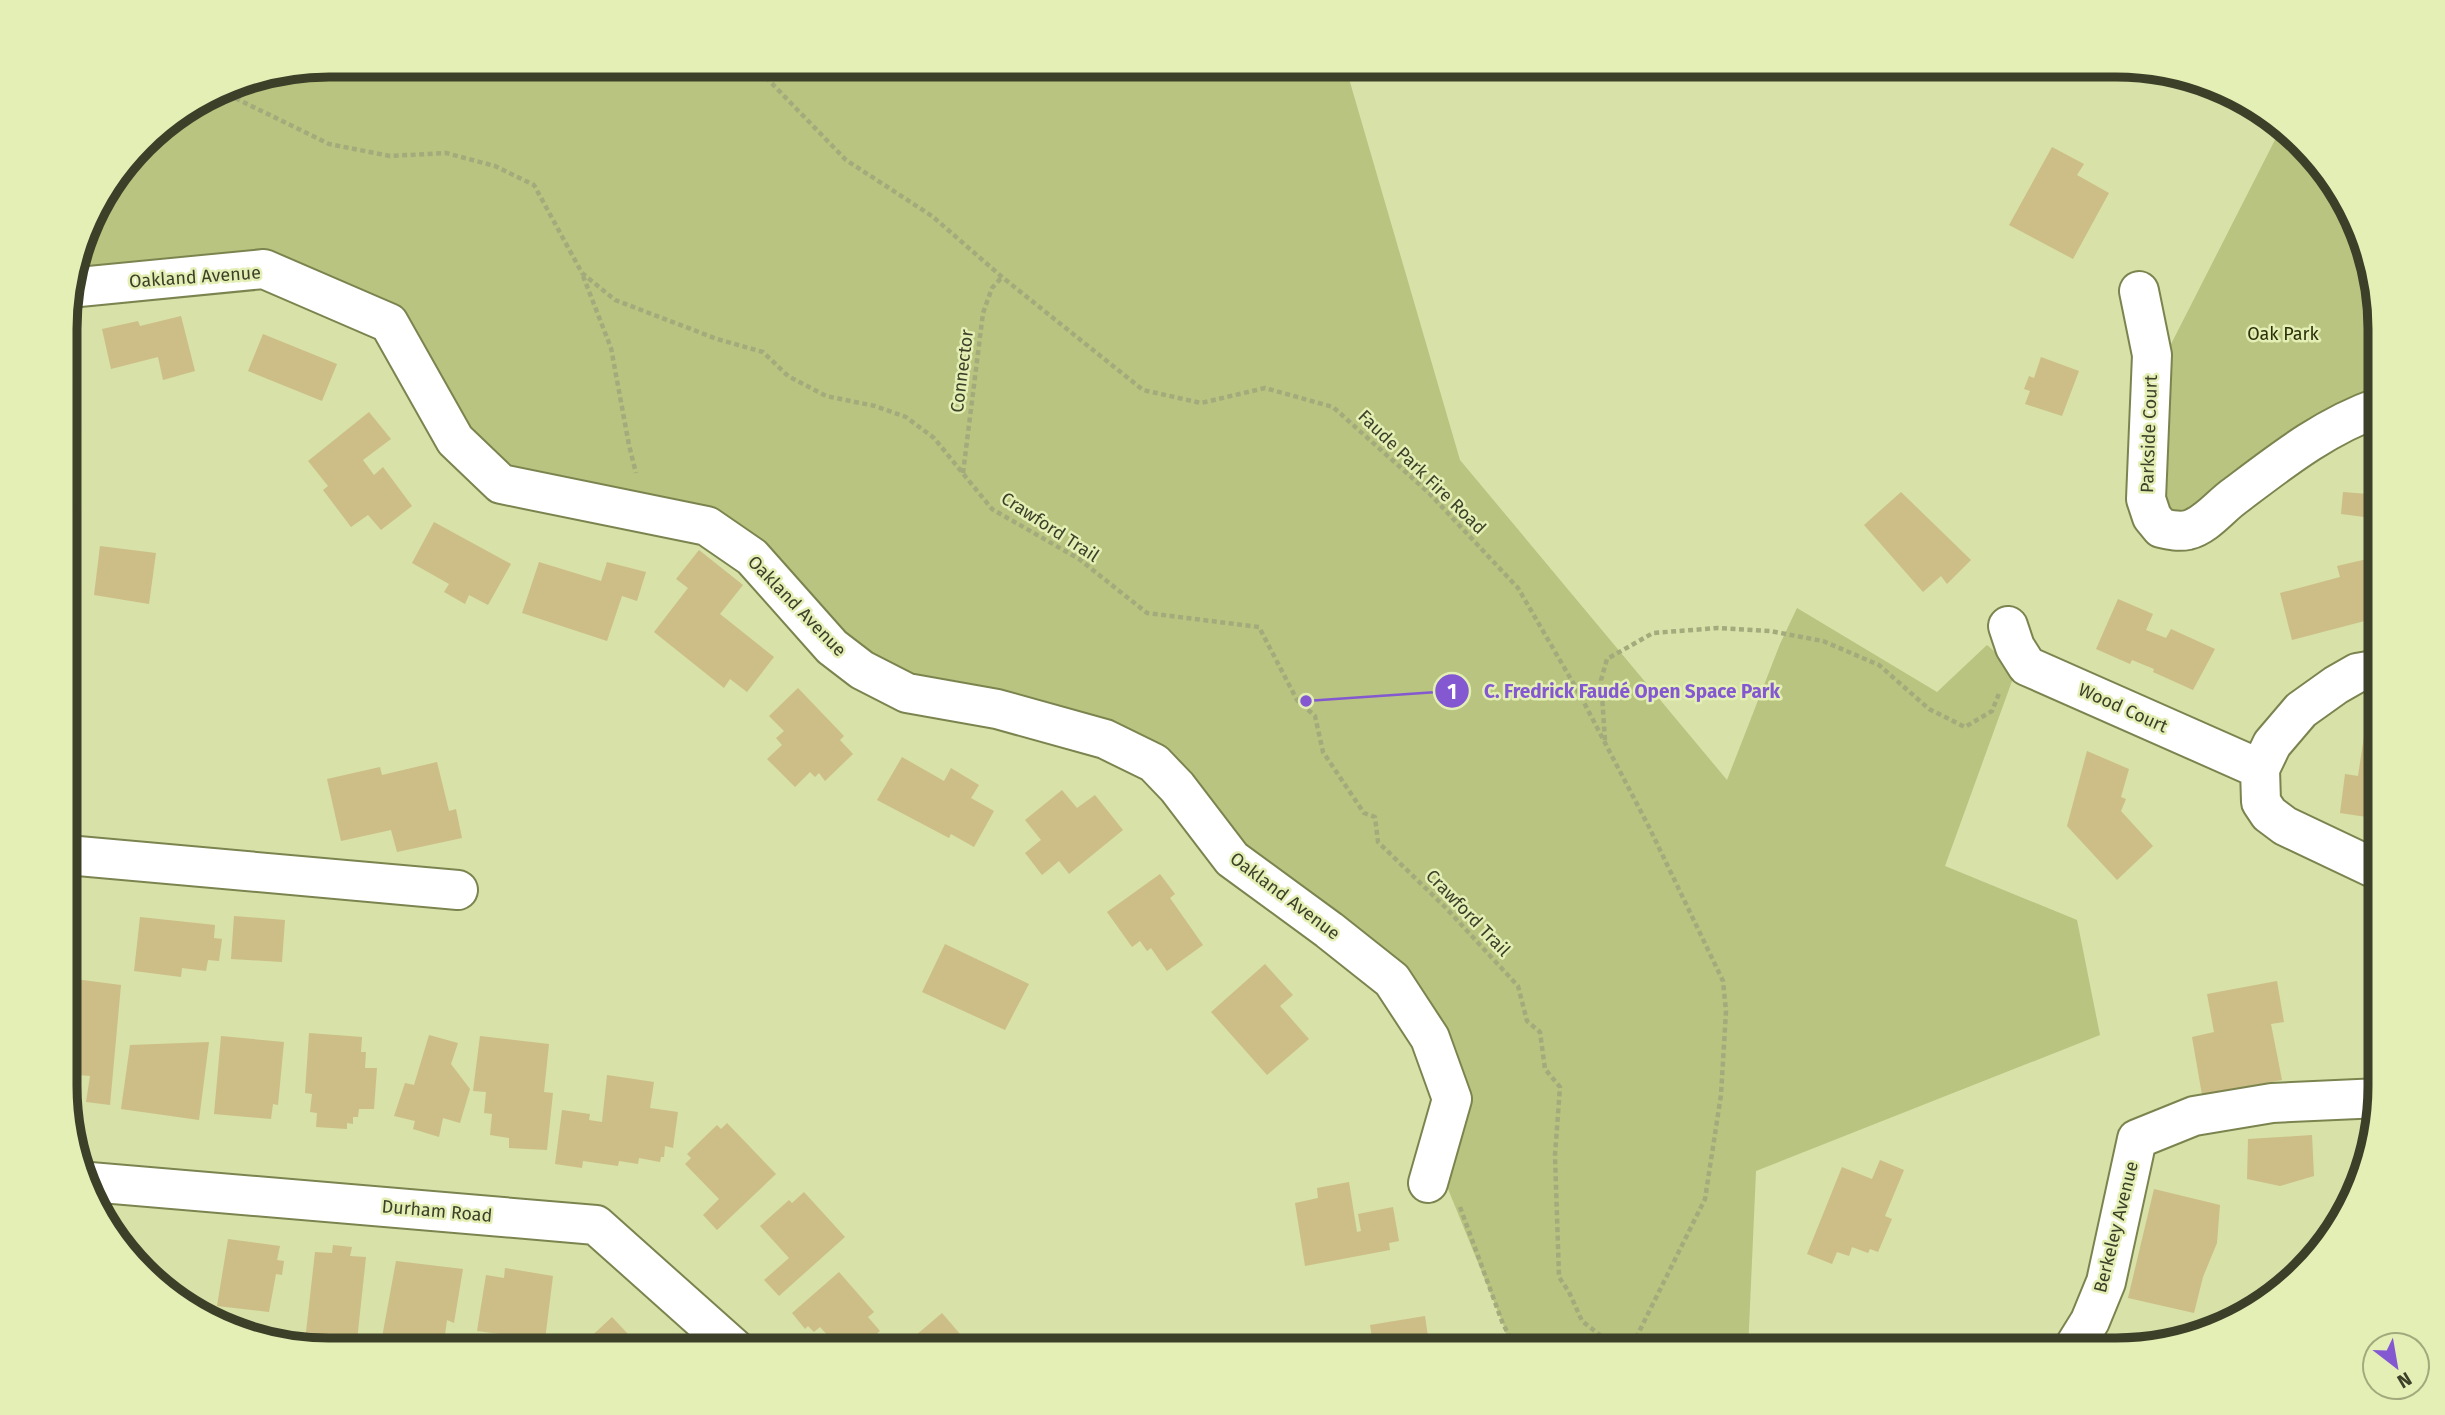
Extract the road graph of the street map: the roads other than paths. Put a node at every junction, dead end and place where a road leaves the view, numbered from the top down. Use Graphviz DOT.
graph roads {
  1 [pos="81,287"];
  2 [pos="2139,291"];
  3 [pos="2368,411"];
  4 [pos="2008,626"];
  5 [pos="2368,671"];
  6 [pos="2260,769"];
  7 [pos="77,856"];
  8 [pos="2368,865"];
  9 [pos="458,890"];
  10 [pos="2367,1099"];
  11 [pos="1432,1170"];
  12 [pos="96,1183"];
  13 [pos="723,1338"];
  14 [pos="2079,1338"];
  1 -- 11 [label="street, Oakland Avenue"];
  2 -- 3 [label="street, Parkside Court"];
  4 -- 6 [label="street, Wood Court"];
  5 -- 6 [label="street"];
  6 -- 8 [label="street"];
  7 -- 9 [label="street"];
  10 -- 14 [label="street, Berkeley Avenue"];
  12 -- 13 [label="street, Durham Road"];
}
